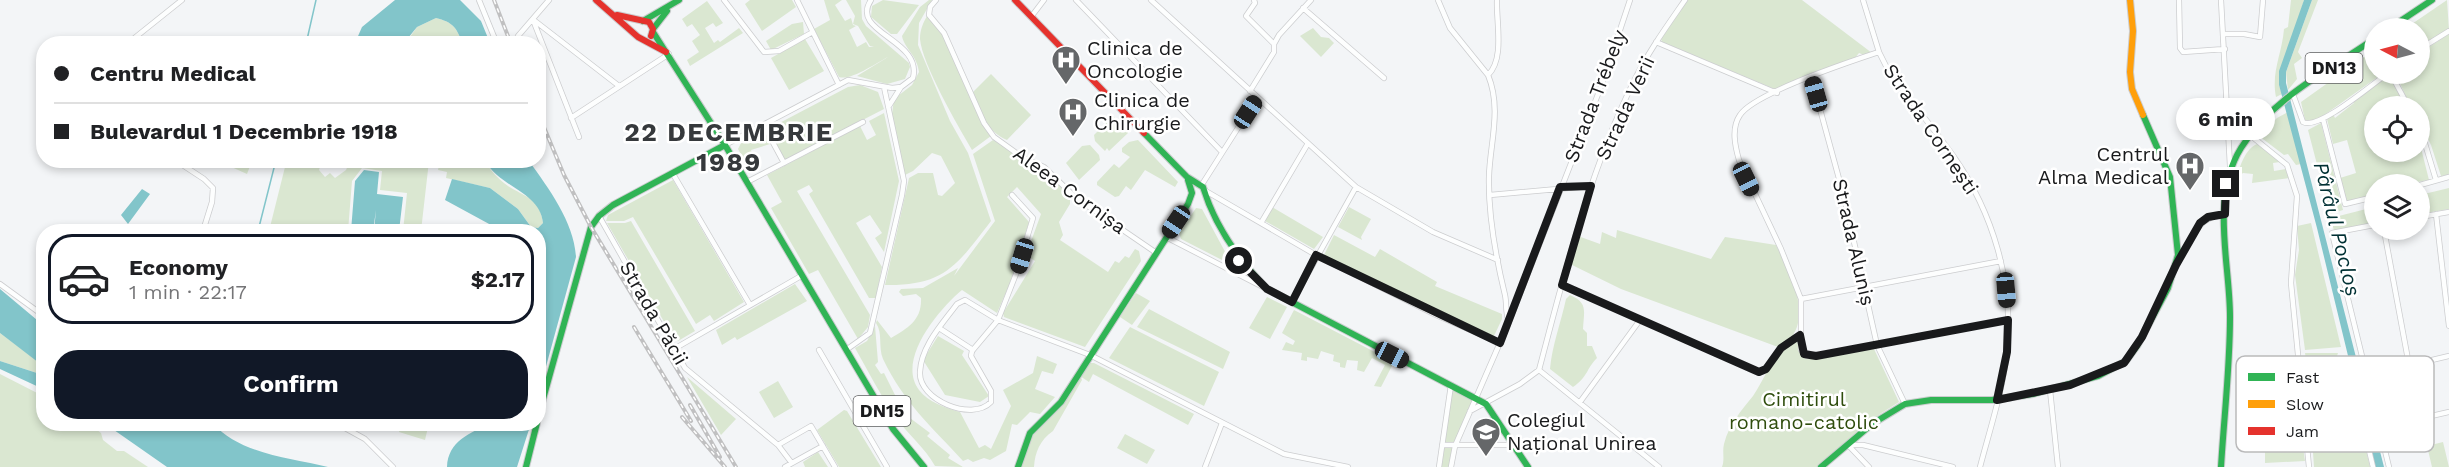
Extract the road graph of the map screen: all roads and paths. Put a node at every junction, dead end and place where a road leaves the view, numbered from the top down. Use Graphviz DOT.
graph roads {
  1 [pos="182,0"];
  2 [pos="479,0"];
  3 [pos="540,0"];
  4 [pos="549,0"];
  5 [pos="596,0"];
  6 [pos="679,0"];
  7 [pos="724,0"];
  8 [pos="797,0"];
  9 [pos="936,0"];
  10 [pos="1015,0"];
  11 [pos="1044,0"];
  12 [pos="1076,0"];
  13 [pos="1151,0"];
  14 [pos="1254,0"];
  15 [pos="1311,0"];
  16 [pos="1438,0"];
  17 [pos="1497,0"];
  18 [pos="1630,0"];
  19 [pos="1685,0"];
  20 [pos="1863,0"];
  21 [pos="2130,0"];
  22 [pos="2179,0"];
  23 [pos="2221,0"];
  24 [pos="2264,0"];
  25 [pos="2432,0"];
  26 [pos="870,1"];
  27 [pos="544,7"];
  28 [pos="669,8"];
  29 [pos="1302,8"];
  30 [pos="615,14"];
  31 [pos="1031,17"];
  32 [pos="2405,18"];
  33 [pos="533,20"];
  34 [pos="642,22"];
  35 [pos="653,31"];
  36 [pos="2449,31"];
  37 [pos="811,33"];
  38 [pos="2223,34"];
  39 [pos="636,35"];
  40 [pos="137,36"];
  41 [pos="493,36"];
  42 [pos="518,36"];
  43 [pos="539,36"];
  44 [pos="644,39"];
  45 [pos="1656,42"];
  46 [pos="2430,43"];
  47 [pos="1274,44"];
  48 [pos="2364,46"];
  49 [pos="2224,49"];
  50 [pos="1879,52"];
  51 [pos="546,54"];
  52 [pos="669,54"];
  53 [pos="1488,75"];
  54 [pos="1811,76"];
  55 [pos="1384,78"];
  56 [pos="2375,84"];
  57 [pos="839,85"];
  58 [pos="619,86"];
  59 [pos="884,87"];
  60 [pos="901,87"];
  61 [pos="1250,91"];
  62 [pos="1777,93"];
  63 [pos="2294,96"];
  64 [pos="1257,98"];
  65 [pos="889,106"];
  66 [pos="571,118"];
  67 [pos="2323,120"];
  68 [pos="863,122"];
  69 [pos="764,126"];
  70 [pos="2250,135"];
  71 [pos="579,137"];
  72 [pos="1307,145"];
  73 [pos="725,146"];
  74 [pos="1222,152"];
  75 [pos="2430,160"];
  76 [pos="784,163"];
  77 [pos="187,168"];
  78 [pos="2231,168"];
  79 [pos="673,174"];
  80 [pos="1187,177"];
  81 [pos="2449,177"];
  82 [pos="2436,180"];
  83 [pos="747,182"];
  84 [pos="2430,182"];
  85 [pos="1591,186"];
  86 [pos="1356,187"];
  87 [pos="1560,187"];
  88 [pos="1202,188"];
  89 [pos="1195,194"];
  90 [pos="1012,195"];
  91 [pos="1490,195"];
  92 [pos="2364,199"];
  93 [pos="1209,207"];
  94 [pos="2449,212"];
  95 [pos="2225,214"];
  96 [pos="2436,214"];
  97 [pos="2430,215"];
  98 [pos="599,216"];
  99 [pos="1260,223"];
  100 [pos="204,224"];
  101 [pos="2364,227"];
  102 [pos="1166,237"];
  103 [pos="2386,240"];
  104 [pos="1155,252"];
  105 [pos="1316,255"];
  106 [pos="1498,260"];
  107 [pos="2001,261"];
  108 [pos="2176,265"];
  109 [pos="801,276"];
  110 [pos="0,284"];
  111 [pos="1562,285"];
  112 [pos="1865,287"];
  113 [pos="1267,289"];
  114 [pos="1520,293"];
  115 [pos="1505,294"];
  116 [pos="1801,299"];
  117 [pos="1292,302"];
  118 [pos="750,305"];
  119 [pos="36,310"];
  120 [pos="998,320"];
  121 [pos="1640,320"];
  122 [pos="2008,320"];
  123 [pos="1509,322"];
  124 [pos="2449,326"];
  125 [pos="939,328"];
  126 [pos="1800,335"];
  127 [pos="1500,343"];
  128 [pos="1877,345"];
  129 [pos="674,349"];
  130 [pos="819,350"];
  131 [pos="846,350"];
  132 [pos="973,350"];
  133 [pos="1090,355"];
  134 [pos="2299,356"];
  135 [pos="2362,356"];
  136 [pos="2407,356"];
  137 [pos="2449,356"];
  138 [pos="2434,359"];
  139 [pos="1539,370"];
  140 [pos="1451,385"];
  141 [pos="546,388"];
  142 [pos="2050,390"];
  143 [pos="1475,397"];
  144 [pos="1997,400"];
  145 [pos="1580,402"];
  146 [pos="1486,404"];
  147 [pos="1905,404"];
  148 [pos="1470,411"];
  149 [pos="2449,412"];
  150 [pos="2434,415"];
  151 [pos="1222,423"];
  152 [pos="350,431"];
  153 [pos="535,431"];
  154 [pos="778,445"];
  155 [pos="1442,445"];
  156 [pos="1514,445"];
  157 [pos="823,446"];
  158 [pos="1455,446"];
  159 [pos="1850,446"];
  160 [pos="2308,452"];
  161 [pos="2369,452"];
  162 [pos="2385,452"];
  163 [pos="791,462"];
  164 [pos="1334,465"];
  165 [pos="393,467"];
  166 [pos="526,467"];
  167 [pos="785,467"];
  168 [pos="835,467"];
  169 [pos="887,467"];
  170 [pos="924,467"];
  171 [pos="1018,467"];
  172 [pos="1205,467"];
  173 [pos="1325,467"];
  174 [pos="1348,467"];
  175 [pos="1439,467"];
  176 [pos="1451,467"];
  177 [pos="1528,467"];
  178 [pos="1659,467"];
  179 [pos="1821,467"];
  180 [pos="1869,467"];
  181 [pos="1953,467"];
  182 [pos="1980,467"];
  183 [pos="2058,467"];
  184 [pos="2221,467"];
  185 [pos="2309,467"];
  186 [pos="2373,467"];
  187 [pos="2389,467"];
  1 -- 40 [label="street"];
  2 -- 41 [label="street"];
  3 -- 27 [label="street"];
  4 -- 27 [label="street"];
  5 -- 30 [label="main road, DN15"];
  6 -- 28 [label="main road"];
  7 -- 37 [label="street"];
  8 -- 37 [label="street"];
  9 -- 104 [label="street, Aleea Cornișa"];
  10 -- 31 [label="main road"];
  11 -- 31 [label="street"];
  12 -- 74 [label="street"];
  13 -- 61 [label="street"];
  14 -- 47 [label="street"];
  15 -- 29 [label="street"];
  16 -- 53 [label="street"];
  17 -- 53 [label="street"];
  18 -- 87 [label="street, Strada Trébely"];
  19 -- 45 [label="street, Strada Verii"];
  20 -- 50 [label="street, Strada Cornești"];
  21 -- 108 [label="main road"];
  22 -- 49 [label="street"];
  23 -- 38 [label="street"];
  24 -- 38 [label="street"];
  25 -- 32 [label="main road"];
  26 -- 60 [label="street"];
  27 -- 33 [label="street"];
  28 -- 34 [label="main road"];
  28 -- 35 [label="main road"];
  29 -- 47 [label="street"];
  29 -- 55 [label="street"];
  30 -- 34 [label="main road, DN15"];
  30 -- 39 [label="main road, DN15"];
  31 -- 80 [label="main road"];
  33 -- 42 [label="street"];
  33 -- 43 [label="street"];
  33 -- 58 [label="street"];
  34 -- 35 [label="main road, DN15"];
  34 -- 39 [label="main road"];
  35 -- 44 [label="main road"];
  35 -- 52 [label="main road, DN15"];
  36 -- 46 [label="street"];
  37 -- 57 [label="street"];
  38 -- 49 [label="street"];
  39 -- 44 [label="main road, DN15"];
  44 -- 52 [label="main road, DN15"];
  45 -- 62 [label="street"];
  45 -- 85 [label="street, Strada Verii"];
  47 -- 61 [label="street"];
  48 -- 63 [label="main road, DN13"];
  49 -- 78 [label="street"];
  50 -- 54 [label="street"];
  50 -- 107 [label="street, Strada Cornești"];
  51 -- 66 [label="street"];
  52 -- 58 [label="street"];
  52 -- 73 [label="main road, DN15"];
  53 -- 91 [label="street"];
  54 -- 62 [label="street"];
  54 -- 112 [label="street, Strada Aluniș"];
  56 -- 67 [label="street"];
  57 -- 59 [label="street"];
  57 -- 69 [label="street"];
  58 -- 66 [label="street"];
  59 -- 60 [label="street"];
  59 -- 65 [label="street"];
  60 -- 65 [label="street"];
  61 -- 64 [label="street"];
  62 -- 116 [label="street"];
  63 -- 67 [label="street"];
  63 -- 70 [label="main road, DN13"];
  64 -- 72 [label="street"];
  64 -- 74 [label="street"];
  65 -- 131 [label="street"];
  66 -- 71 [label="street"];
  67 -- 92 [label="street"];
  68 -- 76 [label="street"];
  69 -- 73 [label="street"];
  69 -- 76 [label="street"];
  70 -- 78 [label="main road, DN13"];
  70 -- 134 [label="street"];
  72 -- 86 [label="street"];
  72 -- 99 [label="street"];
  73 -- 79 [label="main road"];
  73 -- 83 [label="main road, DN15"];
  74 -- 88 [label="street"];
  75 -- 82 [label="street"];
  76 -- 83 [label="street"];
  77 -- 100 [label="street"];
  78 -- 95 [label="main road, DN13"];
  79 -- 98 [label="main road"];
  79 -- 118 [label="street"];
  80 -- 88 [label="main road"];
  80 -- 89 [label="main road"];
  81 -- 82 [label="street"];
  82 -- 84 [label="street"];
  83 -- 109 [label="main road, DN15"];
  85 -- 87 [label="street"];
  85 -- 111 [label="street, Strada Verii"];
  86 -- 105 [label="street"];
  86 -- 106 [label="street"];
  87 -- 91 [label="street"];
  87 -- 114 [label="street, Strada Trébely"];
  88 -- 89 [label="main road"];
  88 -- 89 [label="main road"];
  88 -- 93 [label="main road"];
  88 -- 99 [label="street"];
  89 -- 93 [label="main road"];
  89 -- 102 [label="main road"];
  90 -- 120 [label="street, Aleea Cornișa"];
  91 -- 106 [label="street"];
  93 -- 113 [label="main road"];
  94 -- 96 [label="street"];
  95 -- 108 [label="street"];
  95 -- 184 [label="main road, DN13"];
  96 -- 97 [label="street"];
  96 -- 124 [label="street"];
  98 -- 129 [label="street, Strada Păcii"];
  98 -- 141 [label="main road"];
  99 -- 105 [label="street"];
  101 -- 135 [label="street"];
  102 -- 104 [label="main road"];
  102 -- 113 [label="street"];
  103 -- 136 [label="street"];
  104 -- 133 [label="main road"];
  105 -- 117 [label="street"];
  105 -- 127 [label="street"];
  106 -- 115 [label="street"];
  107 -- 112 [label="street"];
  107 -- 122 [label="street, Strada Cornești"];
  108 -- 142 [label="main road"];
  109 -- 118 [label="street"];
  109 -- 131 [label="main road, DN15"];
  110 -- 119 [label="street"];
  111 -- 121 [label="street"];
  111 -- 139 [label="street, Strada Verii"];
  112 -- 116 [label="street"];
  112 -- 128 [label="street, Strada Aluniș"];
  113 -- 117 [label="main road"];
  114 -- 115 [label="street"];
  114 -- 123 [label="street, Strada Trébely"];
  115 -- 123 [label="street"];
  116 -- 126 [label="street"];
  117 -- 140 [label="main road"];
  118 -- 129 [label="street"];
  120 -- 125 [label="street"];
  120 -- 132 [label="street, Aleea Cornișa"];
  120 -- 133 [label="street"];
  121 -- 126 [label="street"];
  121 -- 145 [label="street"];
  122 -- 128 [label="street"];
  122 -- 144 [label="street, Strada Cornești"];
  123 -- 127 [label="street, Strada Trébely"];
  125 -- 132 [label="street"];
  125 -- 132 [label="street"];
  126 -- 128 [label="street"];
  127 -- 143 [label="street, Strada Trébely"];
  128 -- 147 [label="street, Strada Aluniș"];
  129 -- 154 [label="street, Strada Păcii"];
  130 -- 169 [label="street"];
  131 -- 170 [label="main road, DN15"];
  133 -- 151 [label="street"];
  133 -- 171 [label="main road"];
  137 -- 138 [label="street"];
  139 -- 145 [label="street"];
  139 -- 146 [label="street"];
  140 -- 143 [label="main road"];
  140 -- 155 [label="street"];
  142 -- 144 [label="main road"];
  142 -- 183 [label="street"];
  143 -- 146 [label="main road"];
  143 -- 148 [label="street, Strada Trébely"];
  144 -- 147 [label="main road"];
  144 -- 182 [label="street, Strada Cornești"];
  145 -- 178 [label="street"];
  146 -- 148 [label="street"];
  146 -- 156 [label="main road"];
  147 -- 159 [label="main road"];
  148 -- 158 [label="street, Strada Trébely"];
  149 -- 150 [label="street"];
  151 -- 164 [label="street"];
  151 -- 172 [label="street"];
  152 -- 165 [label="street"];
  153 -- 166 [label="main road"];
  154 -- 157 [label="street"];
  154 -- 163 [label="street, Strada Păcii"];
  155 -- 158 [label="street"];
  155 -- 175 [label="street"];
  156 -- 158 [label="street"];
  156 -- 177 [label="main road"];
  157 -- 163 [label="street"];
  157 -- 168 [label="street"];
  158 -- 176 [label="street, Strada Trébely"];
  159 -- 179 [label="main road"];
  159 -- 180 [label="street"];
  159 -- 181 [label="street"];
  160 -- 185 [label="street"];
  161 -- 186 [label="street"];
  162 -- 187 [label="street"];
  163 -- 167 [label="street"];
  164 -- 173 [label="street"];
  164 -- 174 [label="street"];
}
